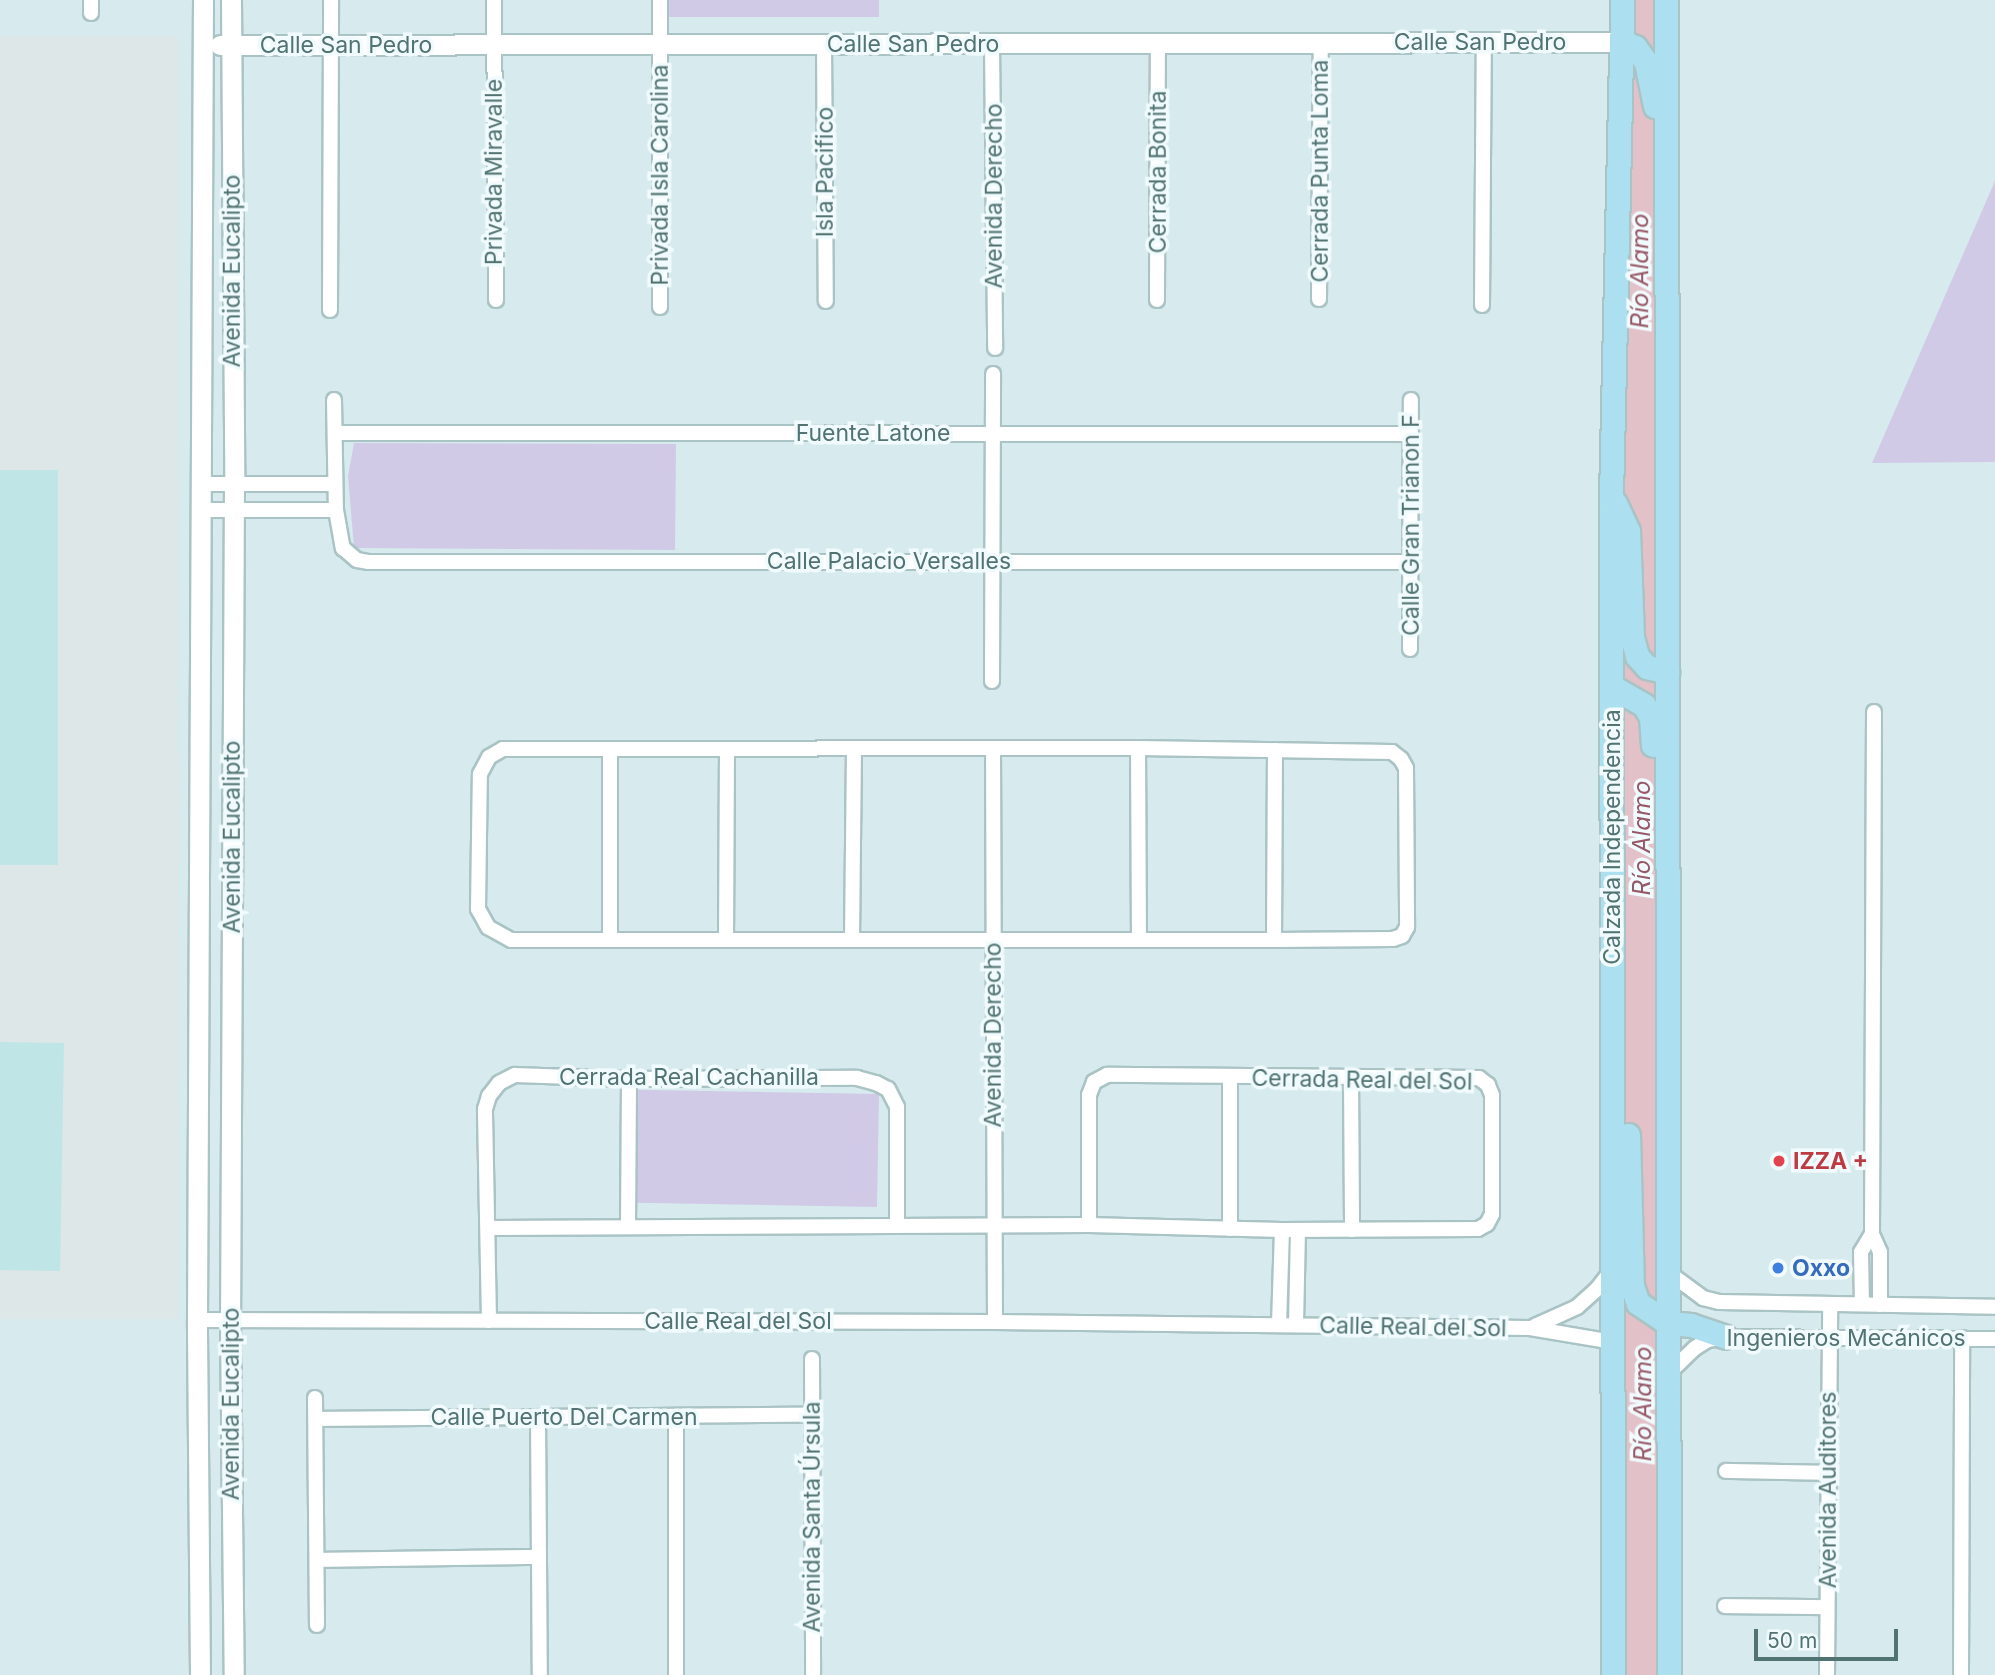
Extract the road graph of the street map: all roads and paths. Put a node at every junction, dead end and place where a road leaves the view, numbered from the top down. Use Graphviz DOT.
graph roads {
  1 [pos="203,0"];
  2 [pos="231,0"];
  3 [pos="331,0"];
  4 [pos="494,0"];
  5 [pos="660,0"];
  6 [pos="1622,0"];
  7 [pos="1666,0"];
  8 [pos="1321,42"];
  9 [pos="1484,42"];
  10 [pos="1623,42"];
  11 [pos="660,43"];
  12 [pos="1158,43"];
  13 [pos="824,44"];
  14 [pos="992,44"];
  15 [pos="204,45"];
  16 [pos="231,45"];
  17 [pos="493,45"];
  18 [pos="331,46"];
  19 [pos="1667,153"];
  20 [pos="1320,299"];
  21 [pos="496,300"];
  22 [pos="1157,300"];
  23 [pos="826,301"];
  24 [pos="1482,305"];
  25 [pos="660,307"];
  26 [pos="330,310"];
  27 [pos="995,348"];
  28 [pos="993,374"];
  29 [pos="334,400"];
  30 [pos="1411,400"];
  31 [pos="335,433"];
  32 [pos="993,433"];
  33 [pos="1411,434"];
  34 [pos="203,484"];
  35 [pos="234,484"];
  36 [pos="335,484"];
  37 [pos="1611,498"];
  38 [pos="201,510"];
  39 [pos="233,510"];
  40 [pos="336,510"];
  41 [pos="992,560"];
  42 [pos="1411,562"];
  43 [pos="1410,649"];
  44 [pos="1667,673"];
  45 [pos="992,681"];
  46 [pos="1611,686"];
  47 [pos="1874,712"];
  48 [pos="993,748"];
  49 [pos="1138,748"];
  50 [pos="610,749"];
  51 [pos="727,749"];
  52 [pos="854,749"];
  53 [pos="1275,750"];
  54 [pos="1667,859"];
  55 [pos="610,940"];
  56 [pos="726,940"];
  57 [pos="852,940"];
  58 [pos="993,940"];
  59 [pos="1139,940"];
  60 [pos="1274,940"];
  61 [pos="1613,1048"];
  62 [pos="1230,1077"];
  63 [pos="1351,1078"];
  64 [pos="629,1079"];
  65 [pos="898,1226"];
  66 [pos="994,1226"];
  67 [pos="1089,1226"];
  68 [pos="628,1227"];
  69 [pos="488,1228"];
  70 [pos="1230,1229"];
  71 [pos="1282,1230"];
  72 [pos="1298,1230"];
  73 [pos="1352,1230"];
  74 [pos="1872,1234"];
  75 [pos="1613,1268"];
  76 [pos="1668,1272"];
  77 [pos="1862,1304"];
  78 [pos="1830,1305"];
  79 [pos="1880,1305"];
  80 [pos="1995,1307"];
  81 [pos="197,1320"];
  82 [pos="230,1320"];
  83 [pos="489,1321"];
  84 [pos="995,1322"];
  85 [pos="1668,1323"];
  86 [pos="1279,1325"];
  87 [pos="1296,1325"];
  88 [pos="1530,1328"];
  89 [pos="1725,1337"];
  90 [pos="1830,1337"];
  91 [pos="1962,1338"];
  92 [pos="1995,1339"];
  93 [pos="1614,1342"];
  94 [pos="812,1359"];
  95 [pos="1668,1374"];
  96 [pos="316,1398"];
  97 [pos="812,1415"];
  98 [pos="676,1416"];
  99 [pos="538,1417"];
  100 [pos="316,1419"];
  101 [pos="1726,1471"];
  102 [pos="1828,1473"];
  103 [pos="539,1557"];
  104 [pos="317,1560"];
  105 [pos="1725,1606"];
  106 [pos="1828,1607"];
  107 [pos="317,1625"];
  108 [pos="200,1675"];
  109 [pos="233,1675"];
  110 [pos="540,1675"];
  111 [pos="676,1675"];
  112 [pos="813,1675"];
  113 [pos="1613,1675"];
  114 [pos="1669,1675"];
  115 [pos="1828,1675"];
  116 [pos="1961,1675"];
  1 -- 15 [label="street, Avenida Eucalipto"];
  2 -- 16 [label="street, Avenida Eucalipto"];
  3 -- 18 [label="street"];
  4 -- 17 [label="street, Privada Miravalle"];
  5 -- 11 [label="street, Privada Isla Carolina"];
  6 -- 10 [label="main road, Calzada Independencia"];
  7 -- 19 [label="main road"];
  8 -- 9 [label="street, Calle San Pedro"];
  8 -- 12 [label="street, Calle San Pedro"];
  8 -- 20 [label="street, Cerrada Punta Loma"];
  9 -- 10 [label="street, Calle San Pedro"];
  9 -- 24 [label="street"];
  10 -- 19 [label="main road"];
  10 -- 37 [label="main road, Calzada Independencia"];
  11 -- 13 [label="street, Calle San Pedro"];
  11 -- 17 [label="street, Calle San Pedro"];
  11 -- 25 [label="street, Privada Isla Carolina"];
  12 -- 14 [label="street, Calle San Pedro"];
  12 -- 22 [label="street, Cerrada Bonita"];
  13 -- 14 [label="street, Calle San Pedro"];
  13 -- 23 [label="street, Isla Pacifico"];
  14 -- 27 [label="street, Avenida Derecho"];
  15 -- 16 [label="street, Calle San Pedro"];
  15 -- 34 [label="street, Avenida Eucalipto"];
  16 -- 18 [label="street, Calle San Pedro"];
  16 -- 35 [label="street, Avenida Eucalipto"];
  17 -- 18 [label="street, Calle San Pedro"];
  17 -- 21 [label="street, Privada Miravalle"];
  18 -- 26 [label="street"];
  19 -- 44 [label="main road"];
  28 -- 32 [label="street"];
  29 -- 31 [label="street"];
  30 -- 33 [label="street, Calle Gran Trianon F"];
  31 -- 32 [label="street, Fuente Latone"];
  31 -- 36 [label="street"];
  32 -- 33 [label="street, Fuente Latone"];
  32 -- 41 [label="street"];
  33 -- 42 [label="street, Calle Gran Trianon F"];
  34 -- 35 [label="street"];
  34 -- 38 [label="street, Avenida Eucalipto"];
  35 -- 36 [label="street"];
  35 -- 39 [label="street, Avenida Eucalipto"];
  36 -- 40 [label="street"];
  37 -- 44 [label="main road"];
  37 -- 46 [label="main road, Calzada Independencia"];
  38 -- 39 [label="street"];
  38 -- 81 [label="street, Avenida Eucalipto"];
  39 -- 40 [label="street"];
  39 -- 82 [label="street, Avenida Eucalipto"];
  40 -- 41 [label="street, Calle Palacio Versalles"];
  41 -- 42 [label="street, Calle Palacio Versalles"];
  41 -- 45 [label="street"];
  42 -- 43 [label="street, Calle Gran Trianon F"];
  44 -- 54 [label="main road"];
  46 -- 54 [label="main road"];
  46 -- 61 [label="main road, Calzada Independencia"];
  47 -- 74 [label="street"];
  48 -- 49 [label="street"];
  48 -- 52 [label="street"];
  48 -- 58 [label="street, Avenida Derecho"];
  49 -- 53 [label="street"];
  49 -- 59 [label="street"];
  50 -- 51 [label="street"];
  50 -- 55 [label="street"];
  50 -- 55 [label="street"];
  51 -- 52 [label="street"];
  51 -- 56 [label="street"];
  52 -- 57 [label="street"];
  53 -- 60 [label="street"];
  53 -- 60 [label="street"];
  54 -- 76 [label="main road"];
  55 -- 56 [label="street"];
  56 -- 57 [label="street"];
  57 -- 58 [label="street"];
  58 -- 59 [label="street"];
  58 -- 66 [label="street, Avenida Derecho"];
  59 -- 60 [label="street"];
  61 -- 75 [label="main road, Calzada Independencia"];
  61 -- 85 [label="main road"];
  62 -- 63 [label="street, Cerrada Real del Sol"];
  62 -- 67 [label="street, Cerrada Real del Sol"];
  62 -- 70 [label="street"];
  63 -- 73 [label="street"];
  63 -- 73 [label="street, Cerrada Real del Sol"];
  64 -- 65 [label="street, Cerrada Real Cachanilla"];
  64 -- 68 [label="street"];
  64 -- 69 [label="street, Cerrada Real Cachanilla"];
  65 -- 66 [label="street"];
  65 -- 68 [label="street"];
  66 -- 67 [label="street, Cerrada Real del Sol"];
  66 -- 84 [label="street, Avenida Derecho"];
  67 -- 70 [label="street, Cerrada Real del Sol"];
  68 -- 69 [label="street"];
  69 -- 83 [label="street, Cerrada Real Cachanilla"];
  70 -- 71 [label="street, Cerrada Real del Sol"];
  71 -- 72 [label="street, Cerrada Real del Sol"];
  71 -- 86 [label="street"];
  72 -- 73 [label="street, Cerrada Real del Sol"];
  72 -- 87 [label="street, Calle Real del Sol"];
  74 -- 77 [label="street"];
  74 -- 79 [label="street"];
  75 -- 88 [label="street, Calle Real del Sol"];
  75 -- 93 [label="main road, Calzada Independencia"];
  76 -- 78 [label="street, Ingenieros Mecánicos"];
  76 -- 85 [label="main road"];
  77 -- 78 [label="street, Ingenieros Mecánicos"];
  77 -- 79 [label="street, Ingenieros Mecánicos"];
  78 -- 90 [label="street, Avenida Auditores"];
  79 -- 80 [label="street, Ingenieros Mecánicos"];
  81 -- 82 [label="street, Calle Real del Sol"];
  81 -- 108 [label="street, Avenida Eucalipto"];
  82 -- 83 [label="street, Calle Real del Sol"];
  82 -- 109 [label="street, Avenida Eucalipto"];
  83 -- 84 [label="street, Calle Real del Sol"];
  84 -- 86 [label="street, Calle Real del Sol"];
  85 -- 89 [label="main road"];
  85 -- 95 [label="main road"];
  86 -- 87 [label="street, Calle Real del Sol"];
  87 -- 88 [label="street, Calle Real del Sol"];
  88 -- 93 [label="street, Calle Real del Sol"];
  89 -- 90 [label="street, Ingenieros Mecánicos"];
  89 -- 95 [label="street, Ingenieros Mecánicos"];
  90 -- 91 [label="street, Ingenieros Mecánicos"];
  90 -- 102 [label="street, Avenida Auditores"];
  91 -- 92 [label="street, Ingenieros Mecánicos"];
  91 -- 116 [label="street"];
  93 -- 113 [label="main road, Calzada Independencia"];
  94 -- 97 [label="street, Avenida Santa Úrsula"];
  95 -- 114 [label="main road"];
  96 -- 100 [label="street"];
  97 -- 98 [label="street, Calle Puerto Del Carmen"];
  97 -- 112 [label="street, Avenida Santa Úrsula"];
  98 -- 99 [label="street, Calle Puerto Del Carmen"];
  98 -- 111 [label="street"];
  99 -- 100 [label="street, Calle Puerto Del Carmen"];
  99 -- 103 [label="street"];
  100 -- 104 [label="street"];
  101 -- 102 [label="street"];
  102 -- 106 [label="street, Avenida Auditores"];
  103 -- 104 [label="street"];
  103 -- 110 [label="street"];
  104 -- 107 [label="street"];
  105 -- 106 [label="street"];
  106 -- 115 [label="street, Avenida Auditores"];
}
